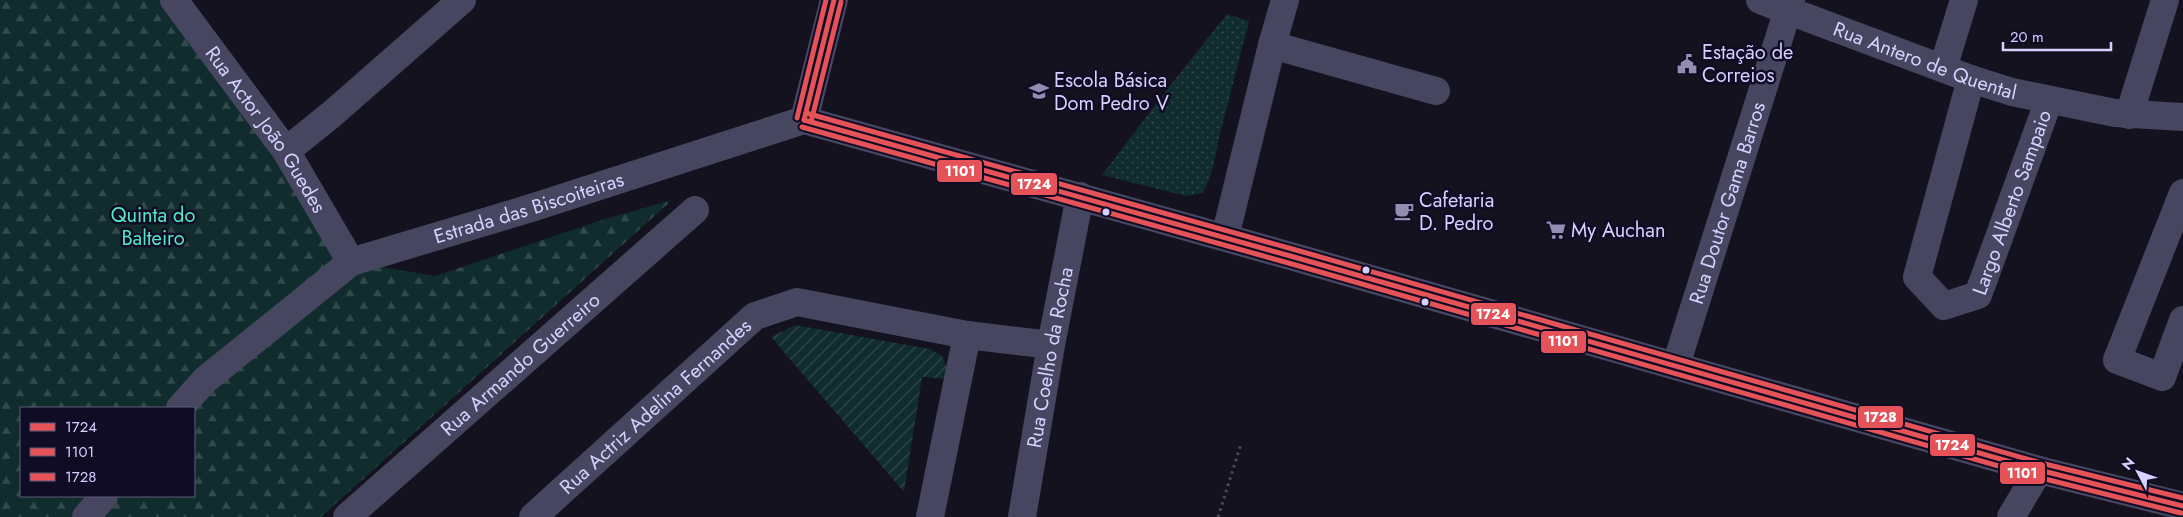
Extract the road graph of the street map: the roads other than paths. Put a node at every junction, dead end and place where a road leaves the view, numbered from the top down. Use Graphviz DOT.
graph roads {
  1 [pos="174,0"];
  2 [pos="462,0"];
  3 [pos="834,0"];
  4 [pos="1286,0"];
  5 [pos="1760,0"];
  6 [pos="1964,0"];
  7 [pos="2165,0"];
  8 [pos="1789,6"];
  9 [pos="1272,45"];
  10 [pos="1943,68"];
  11 [pos="1972,79"];
  12 [pos="1436,91"];
  13 [pos="2050,100"];
  14 [pos="2129,115"];
  15 [pos="2183,117"];
  16 [pos="804,120"];
  17 [pos="286,151"];
  18 [pos="2183,193"];
  19 [pos="1080,196"];
  20 [pos="694,210"];
  21 [pos="1225,237"];
  22 [pos="351,262"];
  23 [pos="2183,320"];
  24 [pos="967,335"];
  25 [pos="1050,345"];
  26 [pos="1676,365"];
  27 [pos="181,407"];
  28 [pos="2039,470"];
  29 [pos="103,497"];
  30 [pos="2183,506"];
  31 [pos="86,517"];
  32 [pos="347,517"];
  33 [pos="533,517"];
  34 [pos="930,517"];
  35 [pos="1022,517"];
  36 [pos="2011,517"];
  1 -- 17 [label="street, Rua Actor João Guedes"];
  2 -- 17 [label="street"];
  3 -- 16 [label="street"];
  4 -- 9 [label="street"];
  5 -- 8 [label="street, Rua Antero de Quental"];
  6 -- 10 [label="street"];
  7 -- 14 [label="street"];
  8 -- 10 [label="street, Rua Antero de Quental"];
  8 -- 26 [label="street, Rua Doutor Gama Barros"];
  9 -- 12 [label="street"];
  9 -- 21 [label="street"];
  10 -- 11 [label="street, Rua Antero de Quental"];
  11 -- 13 [label="street, Rua Antero de Quental"];
  11 -- 13 [label="street, Largo Alberto Sampaio"];
  13 -- 14 [label="street, Rua Antero de Quental"];
  14 -- 15 [label="street, Rua Antero de Quental"];
  16 -- 19 [label="street"];
  16 -- 22 [label="street, Estrada das Biscoiteiras"];
  17 -- 22 [label="street, Rua Actor João Guedes"];
  18 -- 23 [label="street"];
  19 -- 21 [label="street"];
  19 -- 25 [label="street, Rua Coelho da Rocha"];
  20 -- 32 [label="street, Rua Armando Guerreiro"];
  21 -- 26 [label="street"];
  22 -- 27 [label="street, Estrada das Biscoiteiras"];
  24 -- 25 [label="street, Rua Actriz Adelina Fernandes"];
  24 -- 33 [label="street, Rua Actriz Adelina Fernandes"];
  24 -- 34 [label="street"];
  25 -- 35 [label="street, Rua Coelho da Rocha"];
  26 -- 28 [label="street"];
  28 -- 30 [label="street"];
  28 -- 36 [label="street"];
  29 -- 31 [label="street"];
}
